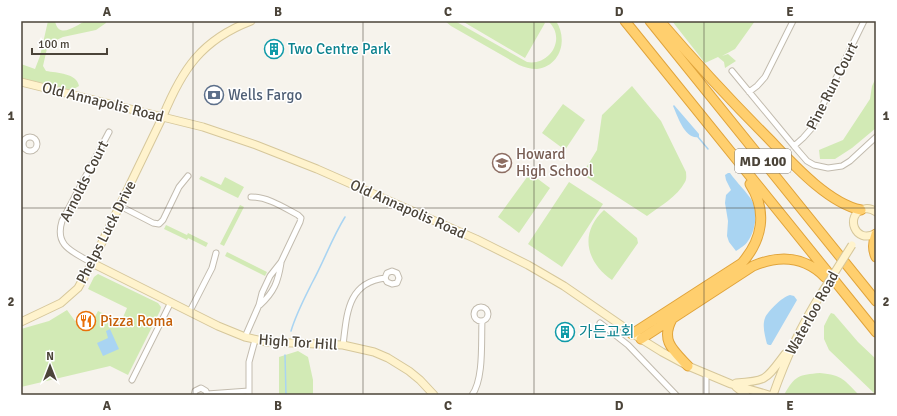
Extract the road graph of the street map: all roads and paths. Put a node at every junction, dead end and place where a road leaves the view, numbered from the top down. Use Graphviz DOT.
graph roads {
  1 [pos="251,21"];
  2 [pos="625,21"];
  3 [pos="650,21"];
  4 [pos="660,21"];
  5 [pos="793,21"];
  6 [pos="864,21"];
  7 [pos="732,71"];
  8 [pos="21,82"];
  9 [pos="750,92"];
  10 [pos="163,116"];
  11 [pos="109,132"];
  12 [pos="876,137"];
  13 [pos="724,145"];
  14 [pos="794,146"];
  15 [pos="188,176"];
  16 [pos="251,197"];
  17 [pos="120,206"];
  18 [pos="861,210"];
  19 [pos="875,210"];
  20 [pos="859,234"];
  21 [pos="876,234"];
  22 [pos="216,253"];
  23 [pos="876,257"];
  24 [pos="281,262"];
  25 [pos="92,263"];
  26 [pos="385,278"];
  27 [pos="876,301"];
  28 [pos="170,302"];
  29 [pos="259,305"];
  30 [pos="190,311"];
  31 [pos="860,314"];
  32 [pos="672,319"];
  33 [pos="482,321"];
  34 [pos="21,322"];
  35 [pos="600,323"];
  36 [pos="876,332"];
  37 [pos="632,334"];
  38 [pos="245,337"];
  39 [pos="641,339"];
  40 [pos="255,340"];
  41 [pos="343,345"];
  42 [pos="791,346"];
  43 [pos="688,366"];
  44 [pos="706,373"];
  45 [pos="132,380"];
  46 [pos="731,384"];
  47 [pos="249,393"];
  48 [pos="207,394"];
  49 [pos="194,395"];
  50 [pos="434,395"];
  51 [pos="472,395"];
  52 [pos="676,395"];
  53 [pos="706,395"];
  54 [pos="746,395"];
  55 [pos="769,395"];
  56 [pos="773,395"];
  1 -- 10 [label="main road, Phelps Luck Drive"];
  2 -- 13 [label="highway, MD 100"];
  3 -- 27 [label="highway, MD 100"];
  4 -- 18 [label="highway"];
  5 -- 9 [label="street"];
  6 -- 14 [label="street, Pine Run Court"];
  7 -- 9 [label="street"];
  8 -- 10 [label="main road, Old Annapolis Road"];
  9 -- 14 [label="street"];
  10 -- 17 [label="main road, Phelps Luck Drive"];
  10 -- 37 [label="main road, Old Annapolis Road"];
  11 -- 25 [label="street, Arnolds Court"];
  12 -- 14 [label="street"];
  13 -- 31 [label="highway, MD 100"];
  13 -- 37 [label="highway"];
  15 -- 17 [label="street"];
  16 -- 24 [label="street"];
  17 -- 25 [label="main road, Phelps Luck Drive"];
  18 -- 19 [label="main road"];
  18 -- 20 [label="main road"];
  20 -- 21 [label="main road"];
  20 -- 42 [label="main road, Waterloo Road, bridge"];
  21 -- 23 [label="highway"];
  22 -- 30 [label="street"];
  24 -- 29 [label="street"];
  24 -- 29 [label="street"];
  25 -- 28 [label="main road, High Tor Hill"];
  25 -- 34 [label="main road, Phelps Luck Drive"];
  26 -- 41 [label="street"];
  28 -- 30 [label="main road, High Tor Hill"];
  28 -- 45 [label="street"];
  29 -- 38 [label="street"];
  30 -- 38 [label="main road, High Tor Hill"];
  31 -- 32 [label="highway"];
  31 -- 36 [label="highway, MD 100"];
  32 -- 39 [label="highway"];
  32 -- 43 [label="highway"];
  33 -- 51 [label="street"];
  35 -- 52 [label="street"];
  37 -- 39 [label="main road, Old Annapolis Road"];
  38 -- 40 [label="main road, High Tor Hill"];
  39 -- 43 [label="main road, Old Annapolis Road"];
  40 -- 41 [label="main road, High Tor Hill"];
  40 -- 47 [label="street"];
  41 -- 50 [label="main road, High Tor Hill"];
  42 -- 46 [label="main road"];
  42 -- 56 [label="main road, Waterloo Road"];
  43 -- 44 [label="main road, Old Annapolis Road"];
  44 -- 46 [label="main road, Old Annapolis Road"];
  44 -- 53 [label="street"];
  46 -- 54 [label="main road"];
  46 -- 55 [label="main road, Old Annapolis Road"];
  47 -- 48 [label="street"];
  48 -- 49 [label="street"];
}
